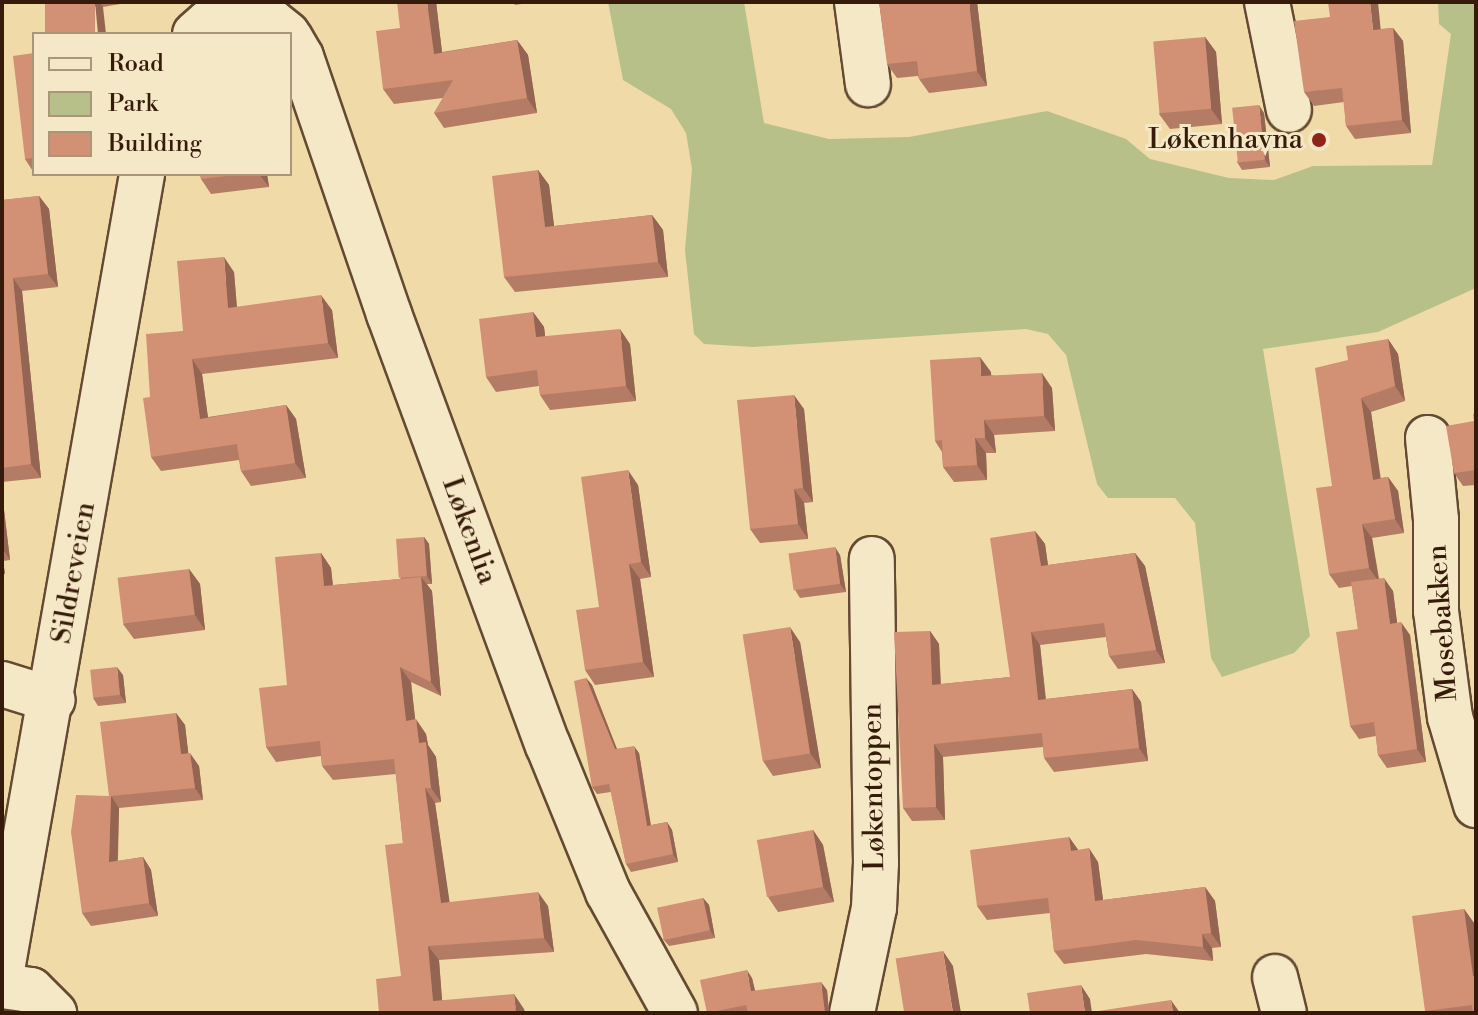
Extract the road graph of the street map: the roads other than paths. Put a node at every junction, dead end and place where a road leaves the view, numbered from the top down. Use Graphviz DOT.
graph roads {
  1 [pos="857,2"];
  2 [pos="1267,2"];
  3 [pos="197,32"];
  4 [pos="284,32"];
  5 [pos="292,41"];
  6 [pos="868,84"];
  7 [pos="1289,110"];
  8 [pos="142,176"];
  9 [pos="1428,438"];
  10 [pos="872,559"];
  11 [pos="2,684"];
  12 [pos="53,700"];
  13 [pos="1476,805"];
  14 [pos="2,970"];
  15 [pos="2,986"];
  16 [pos="54,1013"];
  17 [pos="675,1013"];
  18 [pos="852,1013"];
  1 -- 6 [label="street"];
  2 -- 7 [label="street"];
  3 -- 4 [label="street, Løkenlia"];
  5 -- 17 [label="street, Løkenlia"];
  8 -- 12 [label="street, Sildreveien"];
  9 -- 13 [label="street, Mosebakken"];
  10 -- 18 [label="street, Løkentoppen"];
  11 -- 12 [label="street"];
  12 -- 14 [label="street, Sildreveien"];
  15 -- 16 [label="street"];
}
